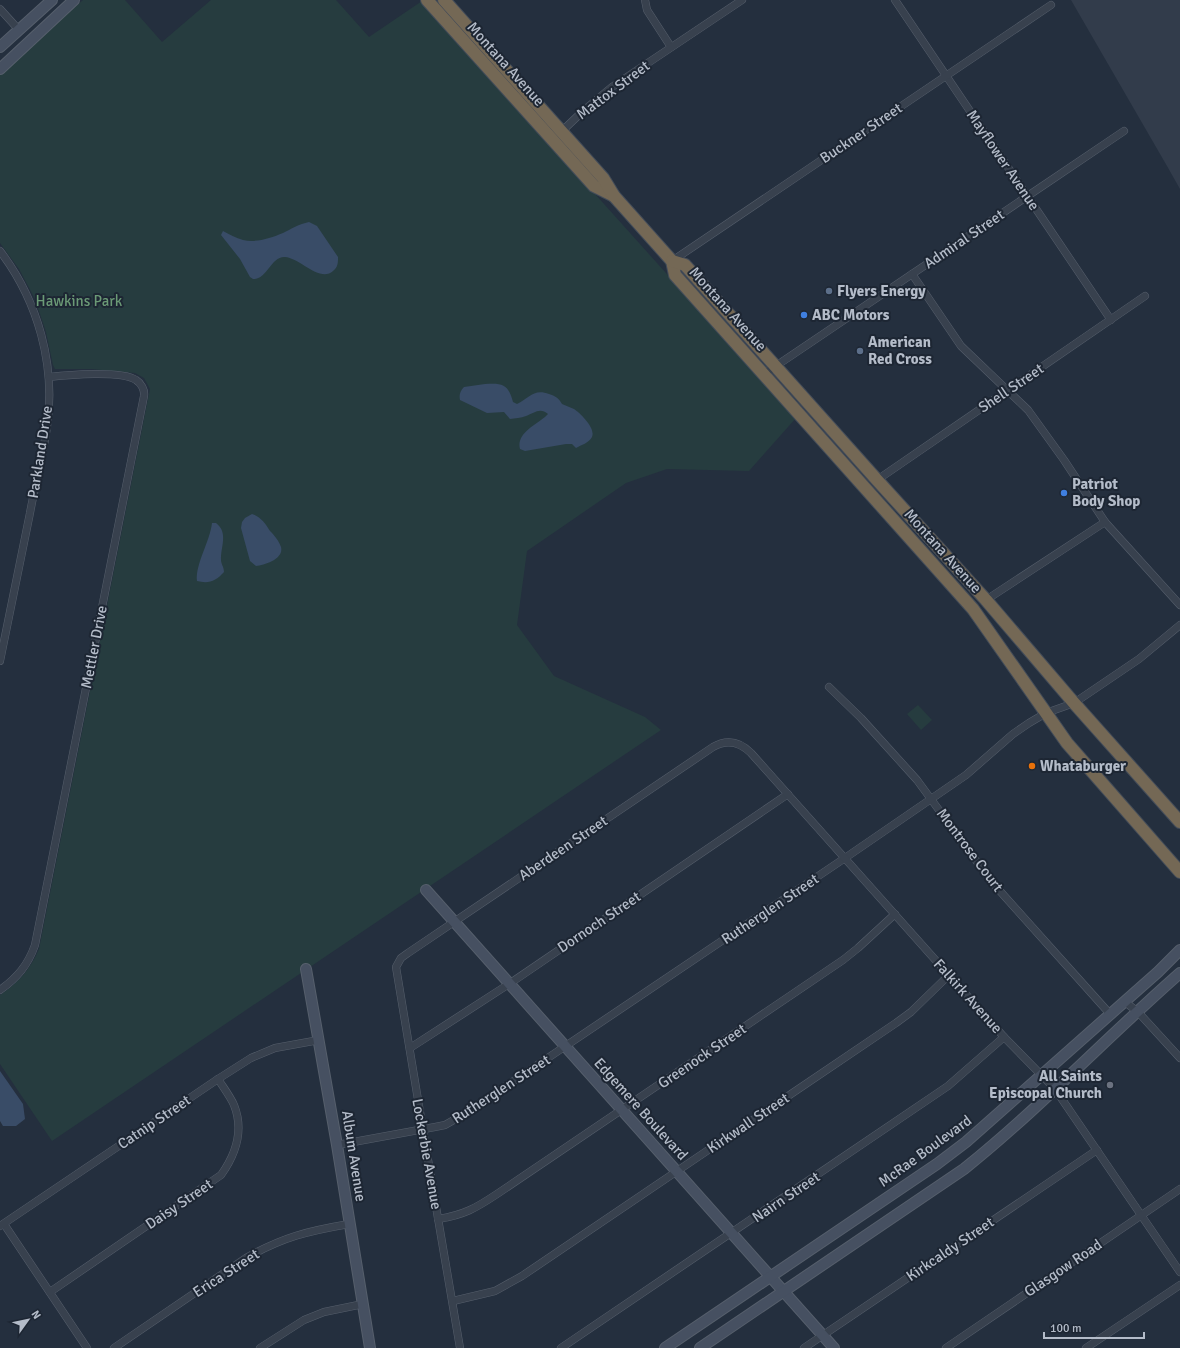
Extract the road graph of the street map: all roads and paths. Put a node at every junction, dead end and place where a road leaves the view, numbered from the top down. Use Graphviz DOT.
graph roads {
  1 [pos="52,0"];
  2 [pos="74,0"];
  3 [pos="427,0"];
  4 [pos="435,0"];
  5 [pos="444,0"];
  6 [pos="645,0"];
  7 [pos="742,0"];
  8 [pos="895,0"];
  9 [pos="1051,5"];
  10 [pos="0,9"];
  11 [pos="19,30"];
  12 [pos="0,47"];
  13 [pos="671,47"];
  14 [pos="0,69"];
  15 [pos="946,76"];
  16 [pos="1124,131"];
  17 [pos="560,134"];
  18 [pos="611,195"];
  19 [pos="1028,196"];
  20 [pos="0,251"];
  21 [pos="672,261"];
  22 [pos="912,274"];
  23 [pos="1146,296"];
  24 [pos="1111,320"];
  25 [pos="776,366"];
  26 [pos="764,374"];
  27 [pos="49,377"];
  28 [pos="1007,391"];
  29 [pos="877,480"];
  30 [pos="1105,522"];
  31 [pos="986,600"];
  32 [pos="1180,605"];
  33 [pos="1180,625"];
  34 [pos="0,662"];
  35 [pos="829,687"];
  36 [pos="1074,703"];
  37 [pos="1046,713"];
  38 [pos="730,742"];
  39 [pos="788,794"];
  40 [pos="932,799"];
  41 [pos="1180,822"];
  42 [pos="846,858"];
  43 [pos="1180,872"];
  44 [pos="426,890"];
  45 [pos="894,914"];
  46 [pos="453,922"];
  47 [pos="1180,950"];
  48 [pos="400,961"];
  49 [pos="306,969"];
  50 [pos="1180,973"];
  51 [pos="950,975"];
  52 [pos="509,984"];
  53 [pos="0,990"];
  54 [pos="1124,1002"];
  55 [pos="1138,1012"];
  56 [pos="1110,1014"];
  57 [pos="1004,1036"];
  58 [pos="319,1040"];
  59 [pos="565,1047"];
  60 [pos="410,1048"];
  61 [pos="1180,1058"];
  62 [pos="1041,1076"];
  63 [pos="218,1079"];
  64 [pos="1055,1090"];
  65 [pos="621,1110"];
  66 [pos="423,1130"];
  67 [pos="337,1145"];
  68 [pos="1097,1150"];
  69 [pos="677,1171"];
  70 [pos="1180,1189"];
  71 [pos="1141,1215"];
  72 [pos="438,1219"];
  73 [pos="349,1224"];
  74 [pos="2,1225"];
  75 [pos="732,1233"];
  76 [pos="1180,1272"];
  77 [pos="772,1276"];
  78 [pos="1180,1285"];
  79 [pos="50,1292"];
  80 [pos="784,1292"];
  81 [pos="453,1301"];
  82 [pos="363,1304"];
  83 [pos="823,1335"];
  84 [pos="87,1348"];
  85 [pos="114,1348"];
  86 [pos="260,1348"];
  87 [pos="370,1348"];
  88 [pos="460,1348"];
  89 [pos="560,1348"];
  90 [pos="664,1348"];
  91 [pos="700,1348"];
  92 [pos="804,1348"];
  93 [pos="834,1348"];
  94 [pos="946,1348"];
  95 [pos="1086,1348"];
  1 -- 11 [label="main road"];
  2 -- 14 [label="main road"];
  3 -- 18 [label="highway, Montana Avenue"];
  4 -- 17 [label="highway"];
  5 -- 17 [label="highway, Montana Avenue"];
  6 -- 13 [label="street"];
  7 -- 13 [label="street, Mattox Street"];
  8 -- 15 [label="street, Mayflower Avenue"];
  9 -- 15 [label="street, Buckner Street"];
  10 -- 11 [label="street"];
  11 -- 12 [label="main road"];
  13 -- 17 [label="street, Mattox Street"];
  15 -- 19 [label="street, Mayflower Avenue"];
  15 -- 21 [label="street, Buckner Street"];
  16 -- 19 [label="street, Admiral Street"];
  17 -- 18 [label="highway"];
  18 -- 21 [label="highway, Montana Avenue"];
  19 -- 22 [label="street, Admiral Street"];
  19 -- 24 [label="street, Mayflower Avenue"];
  20 -- 27 [label="street, Parkland Drive"];
  21 -- 25 [label="highway, Montana Avenue"];
  21 -- 26 [label="highway, Montana Avenue"];
  22 -- 25 [label="street, Admiral Street"];
  22 -- 28 [label="street"];
  23 -- 24 [label="street, Shell Street"];
  24 -- 28 [label="street, Shell Street"];
  25 -- 26 [label="street, Admiral Street"];
  25 -- 29 [label="highway, Montana Avenue"];
  26 -- 37 [label="highway, Montana Avenue"];
  27 -- 34 [label="street, Parkland Drive"];
  27 -- 53 [label="street, Mettler Drive"];
  28 -- 29 [label="street, Shell Street"];
  28 -- 30 [label="street"];
  29 -- 31 [label="highway, Montana Avenue"];
  30 -- 31 [label="street"];
  30 -- 32 [label="street"];
  31 -- 36 [label="highway, Montana Avenue"];
  33 -- 36 [label="street, Rutherglen Street"];
  35 -- 40 [label="street, Montrose Court"];
  36 -- 37 [label="street, Rutherglen Street"];
  36 -- 41 [label="highway, Montana Avenue"];
  37 -- 40 [label="street, Rutherglen Street"];
  37 -- 43 [label="highway, Montana Avenue"];
  38 -- 39 [label="street, Falkirk Avenue"];
  38 -- 46 [label="street, Aberdeen Street"];
  39 -- 42 [label="street, Falkirk Avenue"];
  39 -- 52 [label="street, Dornoch Street"];
  40 -- 42 [label="street, Rutherglen Street"];
  40 -- 56 [label="street, Montrose Court"];
  42 -- 45 [label="street, Falkirk Avenue"];
  42 -- 59 [label="street, Rutherglen Street"];
  44 -- 46 [label="main road, Edgemere Boulevard"];
  45 -- 51 [label="street, Falkirk Avenue"];
  45 -- 65 [label="street, Greenock Street"];
  46 -- 48 [label="street, Aberdeen Street"];
  46 -- 52 [label="main road, Edgemere Boulevard"];
  47 -- 54 [label="main road, McRae Boulevard"];
  48 -- 60 [label="street, Lockerbie Avenue"];
  49 -- 58 [label="main road, Album Avenue"];
  50 -- 55 [label="main road"];
  51 -- 57 [label="street, Falkirk Avenue"];
  51 -- 69 [label="street, Kirkwall Street"];
  52 -- 59 [label="main road, Edgemere Boulevard"];
  52 -- 60 [label="street, Dornoch Street"];
  54 -- 55 [label="street"];
  54 -- 56 [label="main road, McRae Boulevard"];
  55 -- 61 [label="street"];
  55 -- 64 [label="main road"];
  56 -- 62 [label="main road, McRae Boulevard"];
  57 -- 62 [label="street, Falkirk Avenue"];
  57 -- 75 [label="street, Nairn Street"];
  58 -- 63 [label="street, Catnip Street"];
  58 -- 67 [label="main road, Album Avenue"];
  59 -- 65 [label="main road, Edgemere Boulevard"];
  59 -- 66 [label="street, Rutherglen Street"];
  60 -- 66 [label="street, Lockerbie Avenue"];
  62 -- 64 [label="street, Falkirk Avenue"];
  62 -- 77 [label="main road, McRae Boulevard"];
  63 -- 74 [label="street, Catnip Street"];
  63 -- 79 [label="street, Daisy Street"];
  64 -- 68 [label="street, Falkirk Avenue"];
  64 -- 80 [label="main road"];
  65 -- 69 [label="main road, Edgemere Boulevard"];
  65 -- 72 [label="street, Greenock Street"];
  66 -- 67 [label="street, Rutherglen Street"];
  66 -- 72 [label="street, Lockerbie Avenue"];
  67 -- 73 [label="main road, Album Avenue"];
  68 -- 71 [label="street, Falkirk Avenue"];
  68 -- 83 [label="street, Kirkcaldy Street"];
  69 -- 75 [label="main road, Edgemere Boulevard"];
  69 -- 81 [label="street, Kirkwall Street"];
  70 -- 71 [label="street, Glasgow Road"];
  71 -- 76 [label="street, Falkirk Avenue"];
  71 -- 94 [label="street, Glasgow Road"];
  72 -- 81 [label="street, Lockerbie Avenue"];
  73 -- 82 [label="main road, Album Avenue"];
  73 -- 85 [label="street, Erica Street"];
  74 -- 79 [label="street"];
  75 -- 77 [label="main road, Edgemere Boulevard"];
  75 -- 89 [label="street, Nairn Street"];
  77 -- 80 [label="main road, Edgemere Boulevard"];
  77 -- 90 [label="main road, McRae Boulevard"];
  78 -- 95 [label="street"];
  79 -- 84 [label="street"];
  80 -- 83 [label="main road, Edgemere Boulevard"];
  80 -- 91 [label="main road"];
  81 -- 88 [label="street, Lockerbie Avenue"];
  82 -- 86 [label="street"];
  82 -- 87 [label="main road, Album Avenue"];
  83 -- 92 [label="street, Kirkcaldy Street"];
  83 -- 93 [label="main road, Edgemere Boulevard"];
}
